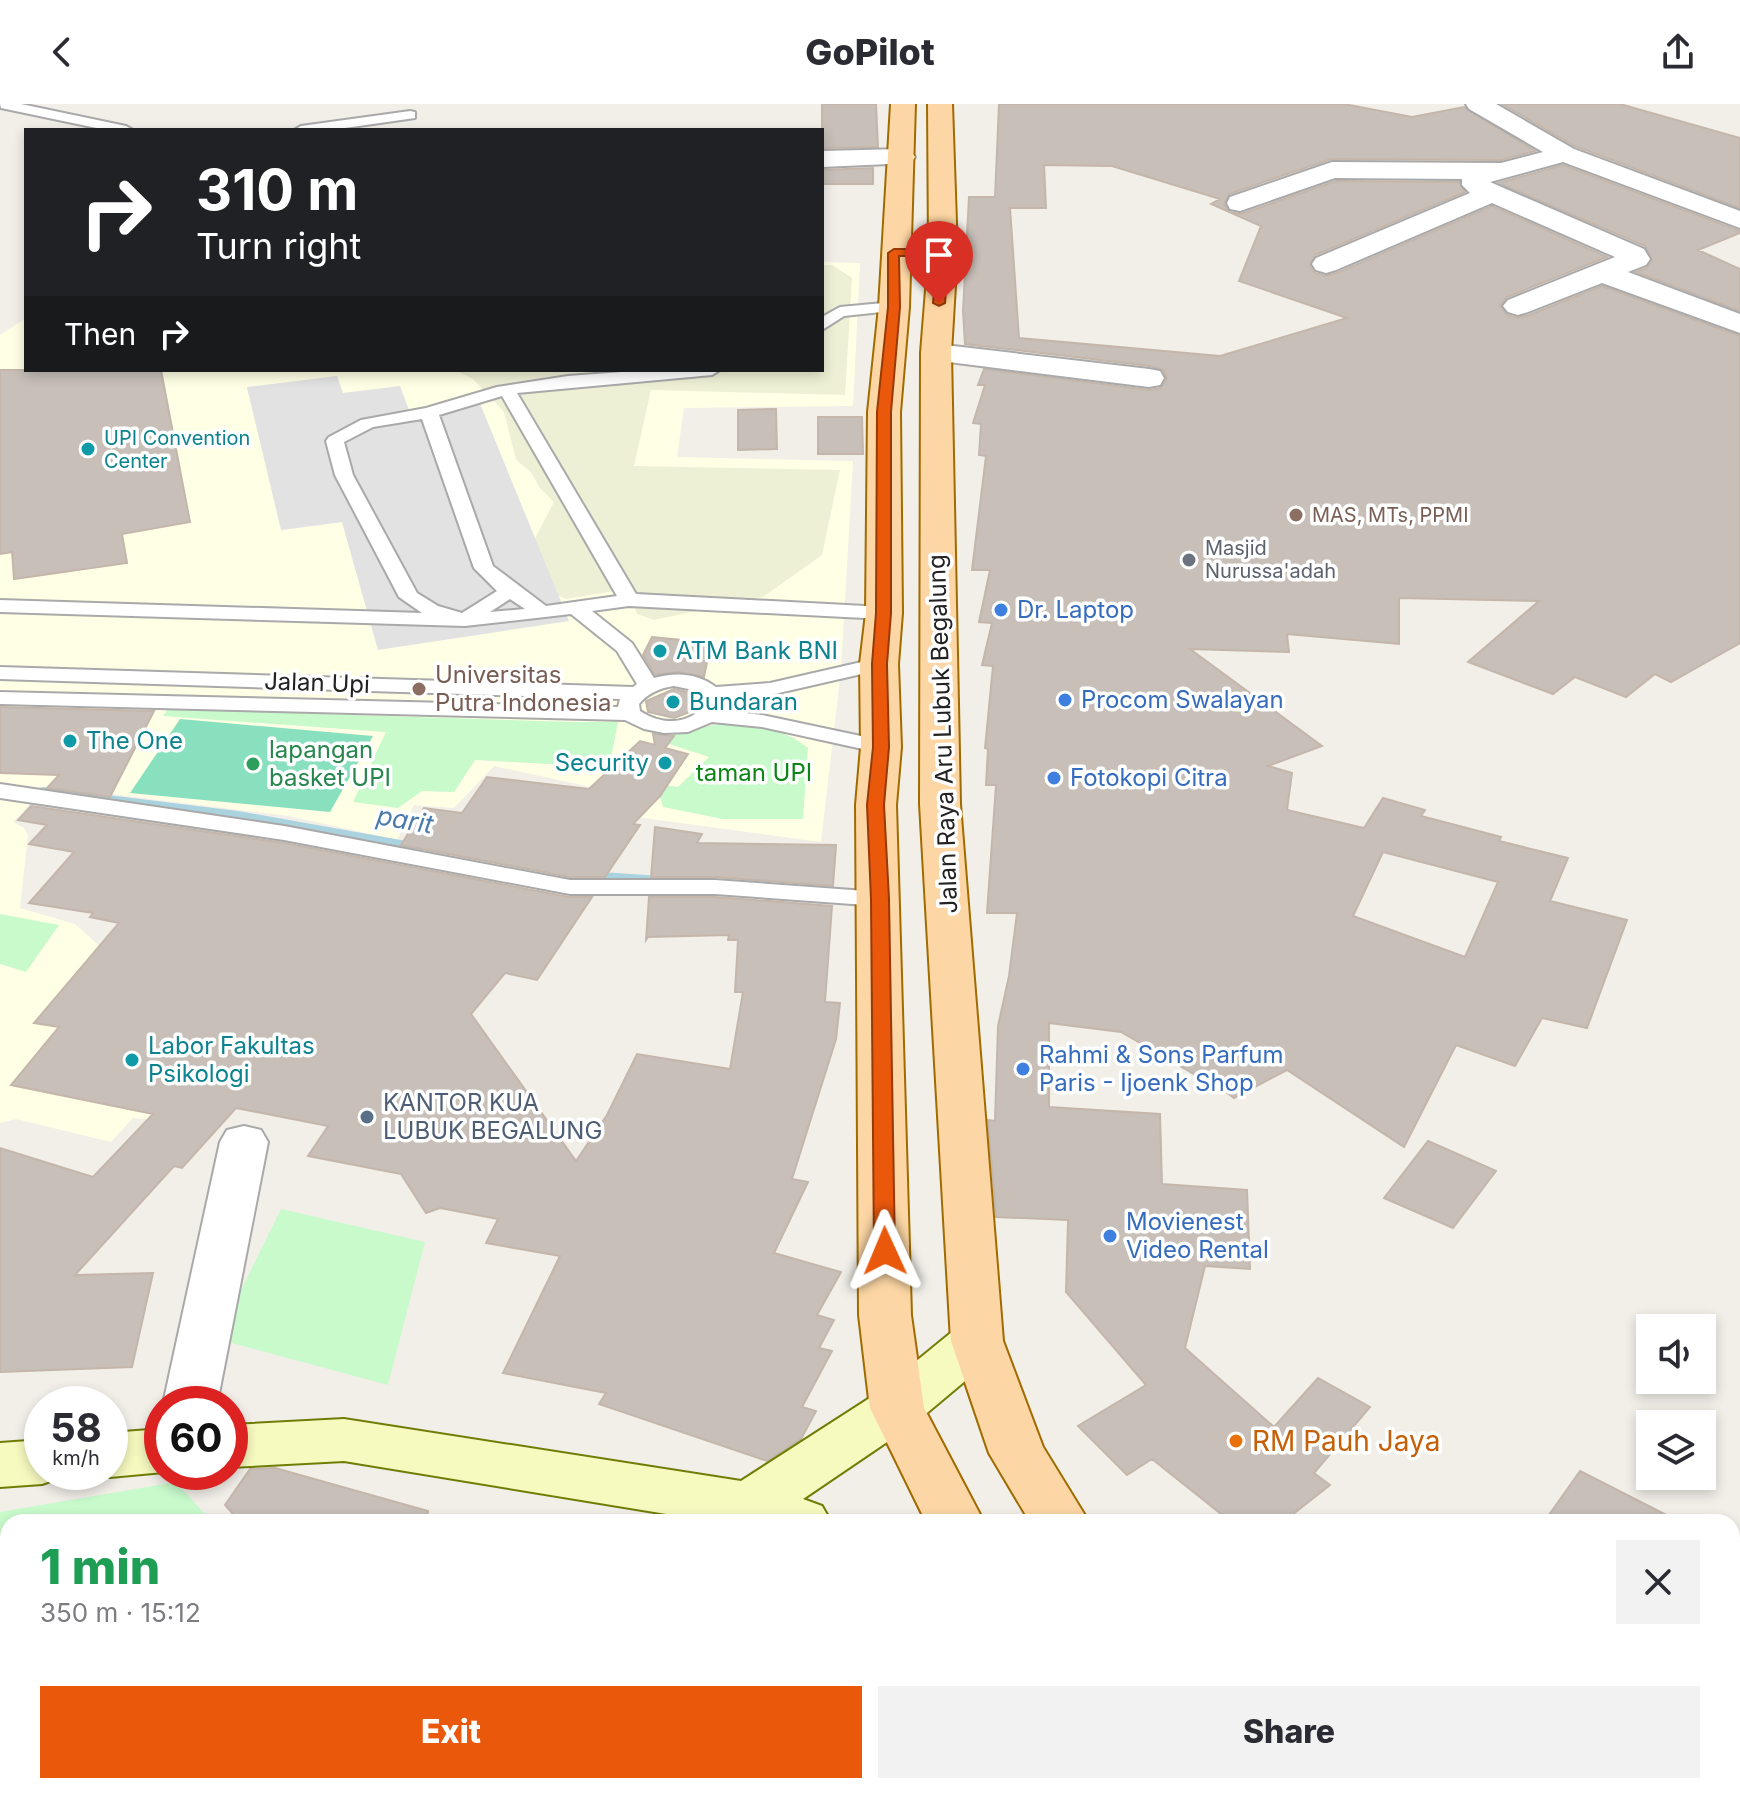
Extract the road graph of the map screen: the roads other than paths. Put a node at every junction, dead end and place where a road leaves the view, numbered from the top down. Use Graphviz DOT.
graph roads {
  1 [pos="1,104"];
  2 [pos="903,104"];
  3 [pos="940,104"];
  4 [pos="1478,104"];
  5 [pos="410,115"];
  6 [pos="116,128"];
  7 [pos="316,128"];
  8 [pos="1565,154"];
  9 [pos="902,157"];
  10 [pos="824,159"];
  11 [pos="1498,182"];
  12 [pos="1240,203"];
  13 [pos="1740,220"];
  14 [pos="943,252"];
  15 [pos="894,253"];
  16 [pos="1326,264"];
  17 [pos="1603,273"];
  18 [pos="1518,306"];
  19 [pos="894,307"];
  20 [pos="824,324"];
  21 [pos="1740,324"];
  22 [pos="936,353"];
  23 [pos="685,372"];
  24 [pos="1149,378"];
  25 [pos="507,390"];
  26 [pos="429,413"];
  27 [pos="511,590"];
  28 [pos="629,600"];
  29 [pos="0,606"];
  30 [pos="574,607"];
  31 [pos="542,612"];
  32 [pos="884,613"];
  33 [pos="465,620"];
  34 [pos="879,664"];
  35 [pos="0,673"];
  36 [pos="637,697"];
  37 [pos="0,698"];
  38 [pos="712,705"];
  39 [pos="881,747"];
  40 [pos="0,791"];
  41 [pos="940,804"];
  42 [pos="876,805"];
  43 [pos="880,899"];
  44 [pos="244,1142"];
  45 [pos="977,1341"];
  46 [pos="194,1386"];
  47 [pos="897,1408"];
  48 [pos="248,1445"];
  49 [pos="24,1463"];
  50 [pos="0,1465"];
  51 [pos="748,1505"];
  52 [pos="777,1514"];
  53 [pos="951,1514"];
  54 [pos="1055,1514"];
  1 -- 6 [label="lane"];
  2 -- 9 [label="main road"];
  3 -- 14 [label="main road, Jalan Raya Aru Lubuk Begalung"];
  4 -- 8 [label="street"];
  5 -- 7 [label="lane"];
  8 -- 11 [label="street"];
  8 -- 13 [label="street"];
  9 -- 10 [label="street"];
  9 -- 15 [label="main road"];
  11 -- 12 [label="street"];
  11 -- 16 [label="street"];
  11 -- 17 [label="street"];
  14 -- 15 [label="main road"];
  14 -- 22 [label="main road, Jalan Raya Aru Lubuk Begalung"];
  15 -- 19 [label="main road"];
  17 -- 18 [label="street"];
  17 -- 21 [label="street"];
  19 -- 20 [label="lane"];
  19 -- 32 [label="main road"];
  22 -- 24 [label="street"];
  22 -- 41 [label="main road, Jalan Raya Aru Lubuk Begalung"];
  23 -- 25 [label="lane"];
  25 -- 26 [label="lane"];
  25 -- 28 [label="lane"];
  26 -- 27 [label="lane"];
  26 -- 33 [label="lane"];
  27 -- 31 [label="lane"];
  27 -- 33 [label="lane"];
  28 -- 30 [label="lane"];
  28 -- 32 [label="lane"];
  29 -- 33 [label="lane"];
  30 -- 31 [label="lane"];
  30 -- 36 [label="lane"];
  31 -- 33 [label="lane"];
  32 -- 34 [label="main road"];
  34 -- 38 [label="lane, Jalan Upi"];
  34 -- 39 [label="main road"];
  35 -- 36 [label="lane, Jalan Upi"];
  36 -- 37 [label="lane, Jalan Upi"];
  36 -- 38 [label="lane, Jalan Upi"];
  36 -- 38 [label="lane, Jalan Upi"];
  38 -- 39 [label="lane, Jalan Upi"];
  39 -- 42 [label="main road"];
  40 -- 43 [label="lane"];
  41 -- 42 [label="main road"];
  41 -- 45 [label="main road, Jalan Raya Aru Lubuk Begalung"];
  42 -- 43 [label="main road"];
  43 -- 47 [label="main road"];
  44 -- 46 [label="street"];
  45 -- 47 [label="main road"];
  45 -- 54 [label="main road, Jalan Raya Aru Lubuk Begalung"];
  47 -- 51 [label="main road"];
  47 -- 53 [label="main road"];
  48 -- 51 [label="main road"];
  49 -- 50 [label="main road"];
  51 -- 52 [label="main road"];
}
